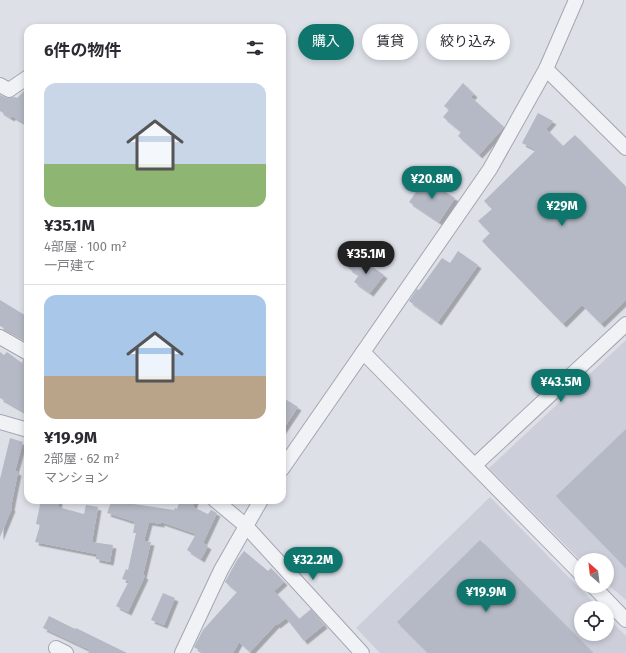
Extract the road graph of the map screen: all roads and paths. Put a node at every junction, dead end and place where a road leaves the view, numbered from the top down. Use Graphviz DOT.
graph roads {
  1 [pos="576,0"];
  2 [pos="546,69"];
  3 [pos="24,80"];
  4 [pos="0,85"];
  5 [pos="626,148"];
  6 [pos="626,324"];
  7 [pos="0,337"];
  8 [pos="24,351"];
  9 [pos="363,352"];
  10 [pos="0,422"];
  11 [pos="24,429"];
  12 [pos="286,463"];
  13 [pos="475,465"];
  14 [pos="220,504"];
  15 [pos="258,504"];
  16 [pos="245,525"];
  17 [pos="574,567"];
  18 [pos="600,593"];
  19 [pos="626,620"];
  20 [pos="182,653"];
  21 [pos="362,653"];
  1 -- 2 [label="street"];
  2 -- 5 [label="street"];
  2 -- 9 [label="street"];
  3 -- 4 [label="street"];
  6 -- 13 [label="street"];
  7 -- 8 [label="street"];
  9 -- 12 [label="street"];
  9 -- 13 [label="street"];
  10 -- 11 [label="street"];
  13 -- 17 [label="street"];
  14 -- 16 [label="street"];
  15 -- 16 [label="street"];
  16 -- 20 [label="street"];
  16 -- 21 [label="street"];
  18 -- 19 [label="street"];
}
